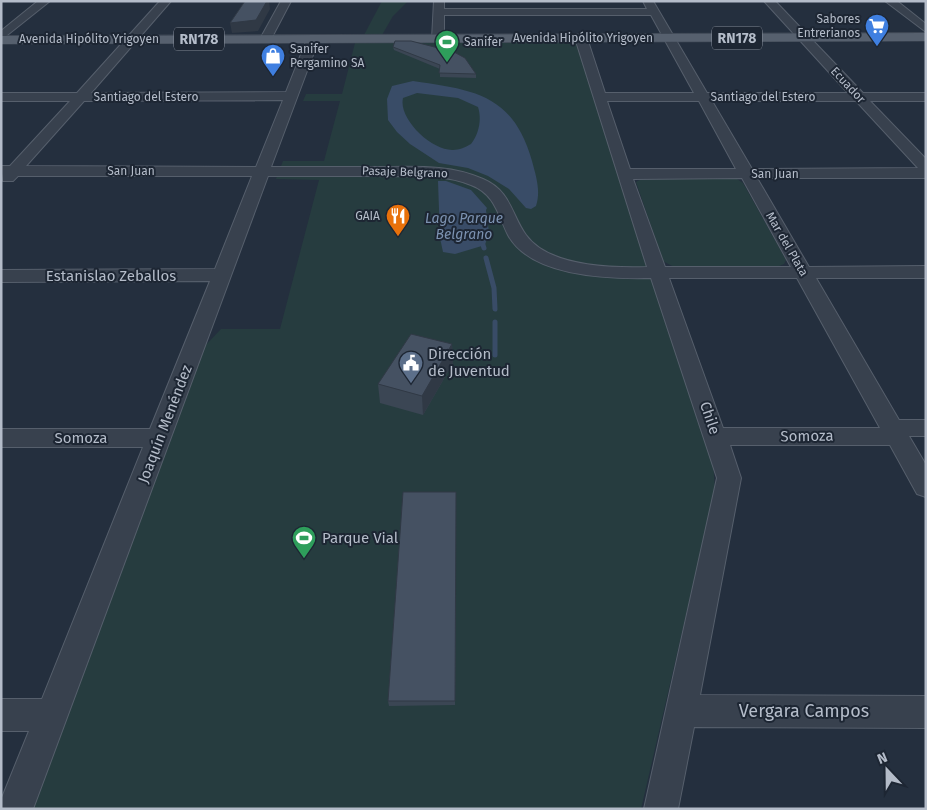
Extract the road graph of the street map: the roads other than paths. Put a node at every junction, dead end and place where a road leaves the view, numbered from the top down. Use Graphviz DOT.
graph roads {
  1 [pos="45,1"];
  2 [pos="166,1"];
  3 [pos="286,1"];
  4 [pos="648,1"];
  5 [pos="769,1"];
  6 [pos="890,1"];
  7 [pos="439,7"];
  8 [pos="529,11"];
  9 [pos="654,12"];
  10 [pos="926,29"];
  11 [pos="1,38"];
  12 [pos="581,38"];
  13 [pos="670,38"];
  14 [pos="804,38"];
  15 [pos="926,38"];
  16 [pos="132,39"];
  17 [pos="266,39"];
  18 [pos="313,39"];
  19 [pos="438,39"];
  20 [pos="291,96"];
  21 [pos="1,97"];
  22 [pos="82,97"];
  23 [pos="703,97"];
  24 [pos="859,97"];
  25 [pos="926,97"];
  26 [pos="600,98"];
  27 [pos="926,168"];
  28 [pos="8,171"];
  29 [pos="262,171"];
  30 [pos="926,173"];
  31 [pos="624,174"];
  32 [pos="746,174"];
  33 [pos="1,186"];
  34 [pos="658,272"];
  35 [pos="803,272"];
  36 [pos="926,272"];
  37 [pos="222,275"];
  38 [pos="1,276"];
  39 [pos="926,428"];
  40 [pos="894,432"];
  41 [pos="717,437"];
  42 [pos="1,438"];
  43 [pos="160,438"];
  44 [pos="926,487"];
  45 [pos="682,711"];
  46 [pos="926,712"];
  47 [pos="51,715"];
  48 [pos="1,716"];
  49 [pos="15,809"];
  50 [pos="661,809"];
  1 -- 11 [label="street"];
  2 -- 16 [label="street"];
  3 -- 17 [label="street"];
  4 -- 9 [label="street, Mar del Plata"];
  5 -- 14 [label="street, Ecuador"];
  6 -- 10 [label="street"];
  7 -- 8 [label="street"];
  7 -- 19 [label="street"];
  8 -- 9 [label="street"];
  9 -- 13 [label="street, Mar del Plata"];
  11 -- 16 [label="main road, Avenida Hipólito Yrigoyen / RN178"];
  12 -- 13 [label="main road, Avenida Hipólito Yrigoyen / RN178"];
  12 -- 19 [label="main road, Avenida Hipólito Yrigoyen / RN178"];
  12 -- 26 [label="street, Chile"];
  13 -- 14 [label="main road, Avenida Hipólito Yrigoyen / RN178"];
  13 -- 23 [label="street, Mar del Plata"];
  14 -- 15 [label="main road, Avenida Hipólito Yrigoyen / RN178"];
  14 -- 24 [label="street, Ecuador"];
  16 -- 17 [label="main road, Avenida Hipólito Yrigoyen / RN178"];
  16 -- 22 [label="street"];
  17 -- 18 [label="main road, Avenida Hipólito Yrigoyen / RN178"];
  18 -- 19 [label="main road, Avenida Hipólito Yrigoyen / RN178"];
  18 -- 20 [label="street, Joaquín Menéndez"];
  20 -- 22 [label="street, Santiago del Estero"];
  20 -- 29 [label="street, Joaquín Menéndez"];
  21 -- 22 [label="street, Santiago del Estero"];
  22 -- 28 [label="street"];
  23 -- 24 [label="street, Santiago del Estero"];
  23 -- 26 [label="street, Santiago del Estero"];
  23 -- 32 [label="street, Mar del Plata"];
  24 -- 25 [label="street, Santiago del Estero"];
  24 -- 27 [label="street, Ecuador"];
  26 -- 31 [label="street, Chile"];
  28 -- 29 [label="street, San Juan"];
  28 -- 33 [label="street"];
  29 -- 34 [label="street, Pasaje Belgrano"];
  29 -- 37 [label="street, Joaquín Menéndez"];
  30 -- 32 [label="street, San Juan"];
  31 -- 32 [label="street, San Juan"];
  31 -- 34 [label="street, Chile"];
  32 -- 35 [label="street, Mar del Plata"];
  34 -- 35 [label="street"];
  34 -- 41 [label="street, Chile"];
  35 -- 36 [label="street"];
  35 -- 40 [label="street, Mar del Plata"];
  37 -- 38 [label="street, Estanislao Zeballos"];
  37 -- 43 [label="street, Joaquín Menéndez"];
  39 -- 40 [label="street, Somoza"];
  40 -- 41 [label="street, Somoza"];
  40 -- 44 [label="street, Mar del Plata"];
  41 -- 45 [label="street, Chile"];
  42 -- 43 [label="street, Somoza"];
  43 -- 47 [label="street, Joaquín Menéndez"];
  45 -- 46 [label="street, Vergara Campos"];
  45 -- 50 [label="street, Chile"];
  47 -- 48 [label="street"];
  47 -- 49 [label="street, Joaquín Menéndez"];
}
